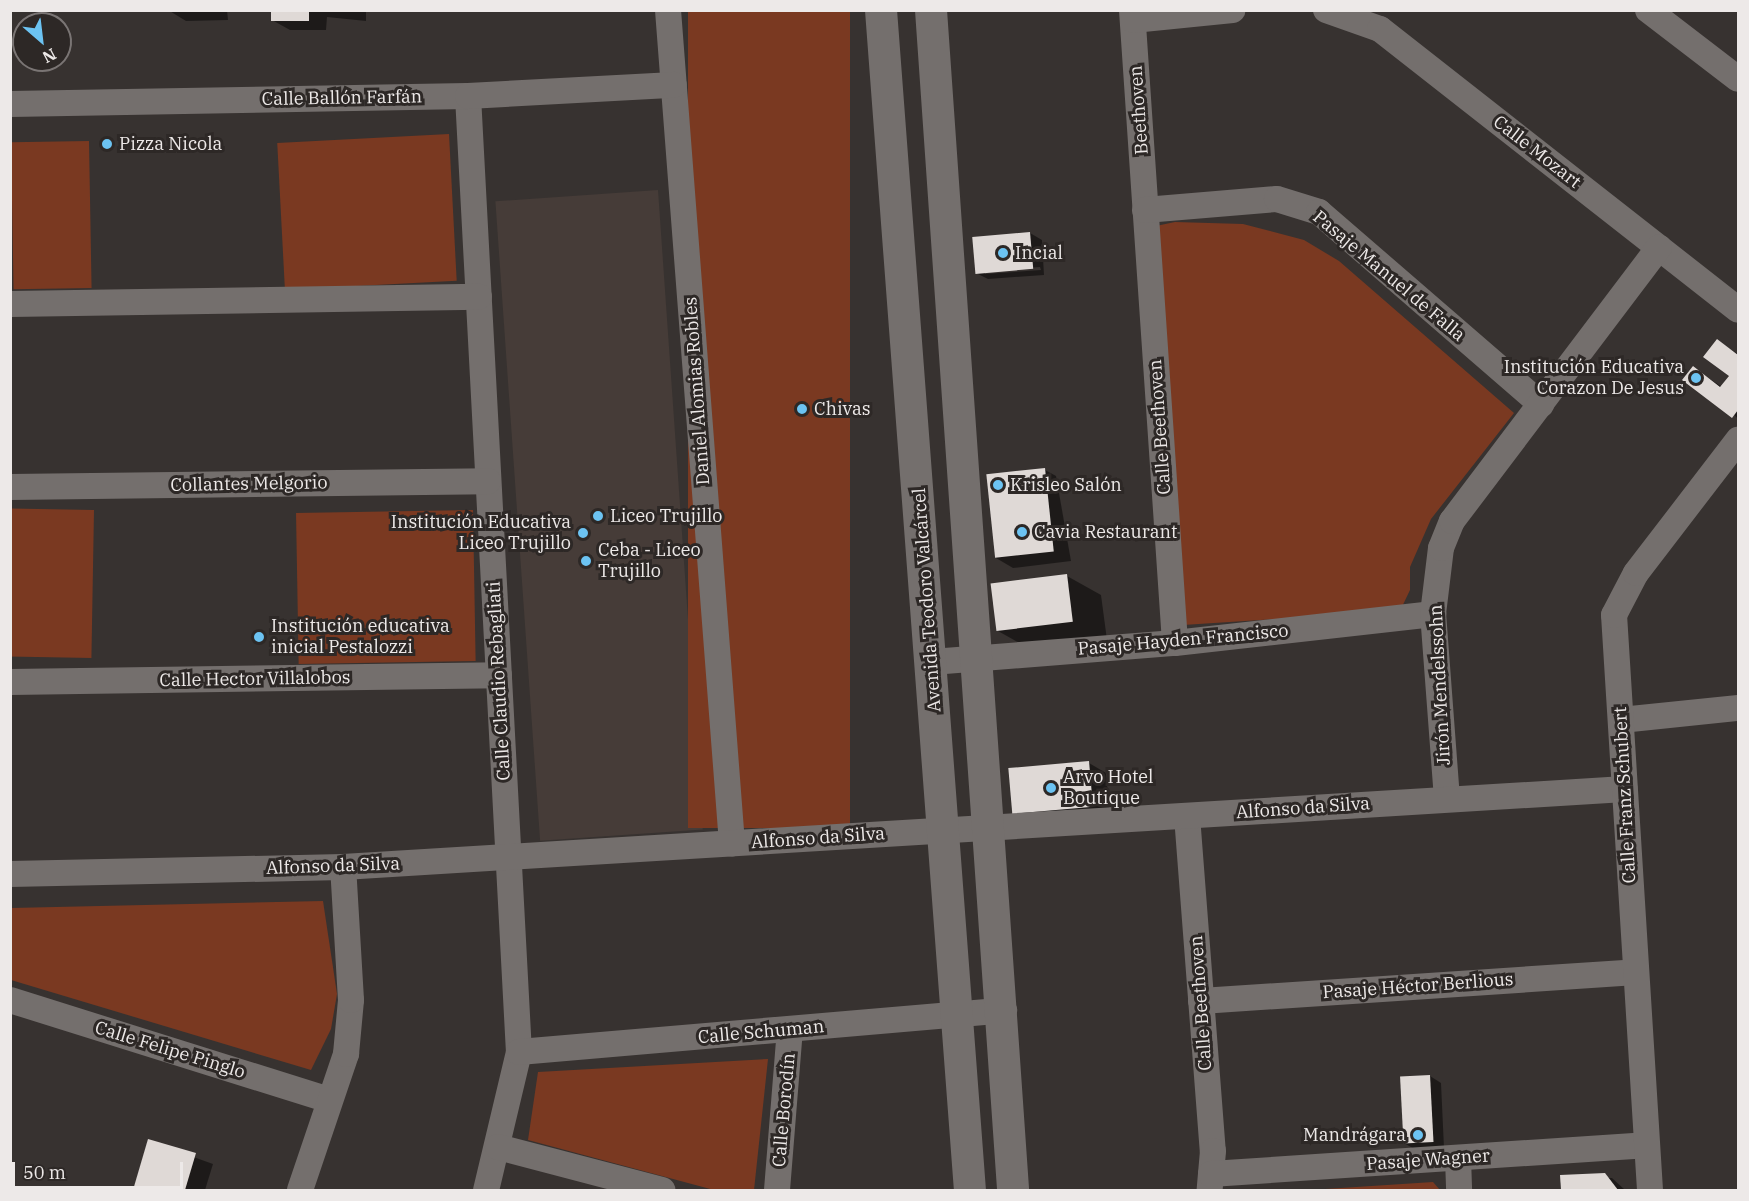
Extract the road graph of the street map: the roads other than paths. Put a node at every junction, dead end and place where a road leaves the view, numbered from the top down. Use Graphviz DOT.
graph roads {
  1 [pos="668,10"];
  2 [pos="881,10"];
  3 [pos="931,10"];
  4 [pos="1233,10"];
  5 [pos="1326,10"];
  6 [pos="1648,10"];
  7 [pos="1132,15"];
  8 [pos="1738,79"];
  9 [pos="674,85"];
  10 [pos="468,96"];
  11 [pos="10,104"];
  12 [pos="942,202"];
  13 [pos="897,208"];
  14 [pos="1145,210"];
  15 [pos="1659,247"];
  16 [pos="479,297"];
  17 [pos="10,304"];
  18 [pos="1738,310"];
  19 [pos="1541,404"];
  20 [pos="1738,440"];
  21 [pos="488,481"];
  22 [pos="10,487"];
  23 [pos="1433,614"];
  24 [pos="1175,643"];
  25 [pos="978,658"];
  26 [pos="932,662"];
  27 [pos="499,675"];
  28 [pos="10,682"];
  29 [pos="1738,708"];
  30 [pos="1621,720"];
  31 [pos="1625,789"];
  32 [pos="1447,799"];
  33 [pos="1187,816"];
  34 [pos="992,828"];
  35 [pos="945,830"];
  36 [pos="732,844"];
  37 [pos="508,857"];
  38 [pos="343,867"];
  39 [pos="10,874"];
  40 [pos="1635,972"];
  41 [pos="10,1000"];
  42 [pos="1201,1000"];
  43 [pos="1004,1010"];
  44 [pos="958,1013"];
  45 [pos="790,1030"];
  46 [pos="519,1052"];
  47 [pos="330,1100"];
  48 [pos="1645,1145"];
  49 [pos="498,1147"];
  50 [pos="1458,1158"];
  51 [pos="1211,1183"];
  52 [pos="300,1191"];
  53 [pos="486,1191"];
  54 [pos="662,1191"];
  55 [pos="777,1191"];
  56 [pos="970,1191"];
  57 [pos="1014,1191"];
  58 [pos="1459,1191"];
  59 [pos="1650,1191"];
  1 -- 9 [label="street, Daniel Alomias Robles"];
  2 -- 13 [label="street, Avenida Teodoro Valcárcel"];
  3 -- 12 [label="street"];
  4 -- 7 [label="street"];
  5 -- 15 [label="street, Calle Mozart"];
  6 -- 8 [label="street"];
  7 -- 14 [label="street, Beethoven"];
  9 -- 10 [label="street, Calle Ballón Farfán"];
  9 -- 36 [label="street, Daniel Alomias Robles"];
  10 -- 11 [label="street, Calle Ballón Farfán"];
  10 -- 16 [label="street, Calle Claudio Rebagliati"];
  12 -- 13 [label="street"];
  12 -- 25 [label="street"];
  13 -- 26 [label="street, Avenida Teodoro Valcárcel"];
  14 -- 19 [label="street, Pasaje Manuel de Falla"];
  14 -- 24 [label="street, Calle Beethoven"];
  15 -- 18 [label="street, Calle Mozart"];
  15 -- 19 [label="street, Jirón Mendelssohn"];
  16 -- 17 [label="street"];
  16 -- 21 [label="street, Calle Claudio Rebagliati"];
  19 -- 23 [label="street, Jirón Mendelssohn"];
  20 -- 30 [label="street, Calle Franz Schubert"];
  21 -- 22 [label="street, Collantes Melgorio"];
  21 -- 27 [label="street, Calle Claudio Rebagliati"];
  23 -- 24 [label="street, Pasaje Hayden Francisco"];
  23 -- 32 [label="street, Jirón Mendelssohn"];
  24 -- 25 [label="street, Pasaje Hayden Francisco"];
  25 -- 26 [label="street, Pasaje Hayden Francisco"];
  25 -- 34 [label="street"];
  26 -- 35 [label="street, Avenida Teodoro Valcárcel"];
  27 -- 28 [label="street, Calle Hector Villalobos"];
  27 -- 37 [label="street, Calle Claudio Rebagliati"];
  29 -- 30 [label="street"];
  30 -- 31 [label="street, Calle Franz Schubert"];
  31 -- 32 [label="street, Alfonso da Silva"];
  31 -- 40 [label="street, Calle Franz Schubert"];
  32 -- 33 [label="street, Alfonso da Silva"];
  33 -- 34 [label="street, Alfonso da Silva"];
  33 -- 42 [label="street, Calle Beethoven"];
  34 -- 35 [label="street, Alfonso da Silva"];
  34 -- 43 [label="street"];
  35 -- 36 [label="street, Alfonso da Silva"];
  35 -- 44 [label="street, Avenida Teodoro Valcárcel"];
  36 -- 37 [label="street, Alfonso da Silva"];
  37 -- 38 [label="street, Alfonso da Silva"];
  37 -- 46 [label="street, Calle Claudio Rebagliati"];
  38 -- 39 [label="street, Alfonso da Silva"];
  38 -- 47 [label="street"];
  40 -- 42 [label="street, Pasaje Héctor Berlious"];
  40 -- 48 [label="street, Calle Franz Schubert"];
  41 -- 47 [label="street, Calle Felipe Pinglo"];
  42 -- 51 [label="street, Calle Beethoven"];
  43 -- 44 [label="street, Calle Schuman"];
  43 -- 57 [label="street"];
  44 -- 45 [label="street, Calle Schuman"];
  44 -- 56 [label="street, Avenida Teodoro Valcárcel"];
  45 -- 46 [label="street, Calle Schuman"];
  45 -- 55 [label="street, Calle Borodín"];
  46 -- 49 [label="street, Calle Claudio Rebagliati"];
  47 -- 52 [label="street"];
  48 -- 50 [label="street, Pasaje Wagner"];
  48 -- 59 [label="street, Calle Franz Schubert"];
  49 -- 53 [label="street, Calle Claudio Rebagliati"];
  49 -- 54 [label="street"];
  50 -- 51 [label="street, Pasaje Wagner"];
  50 -- 58 [label="street"];
}
